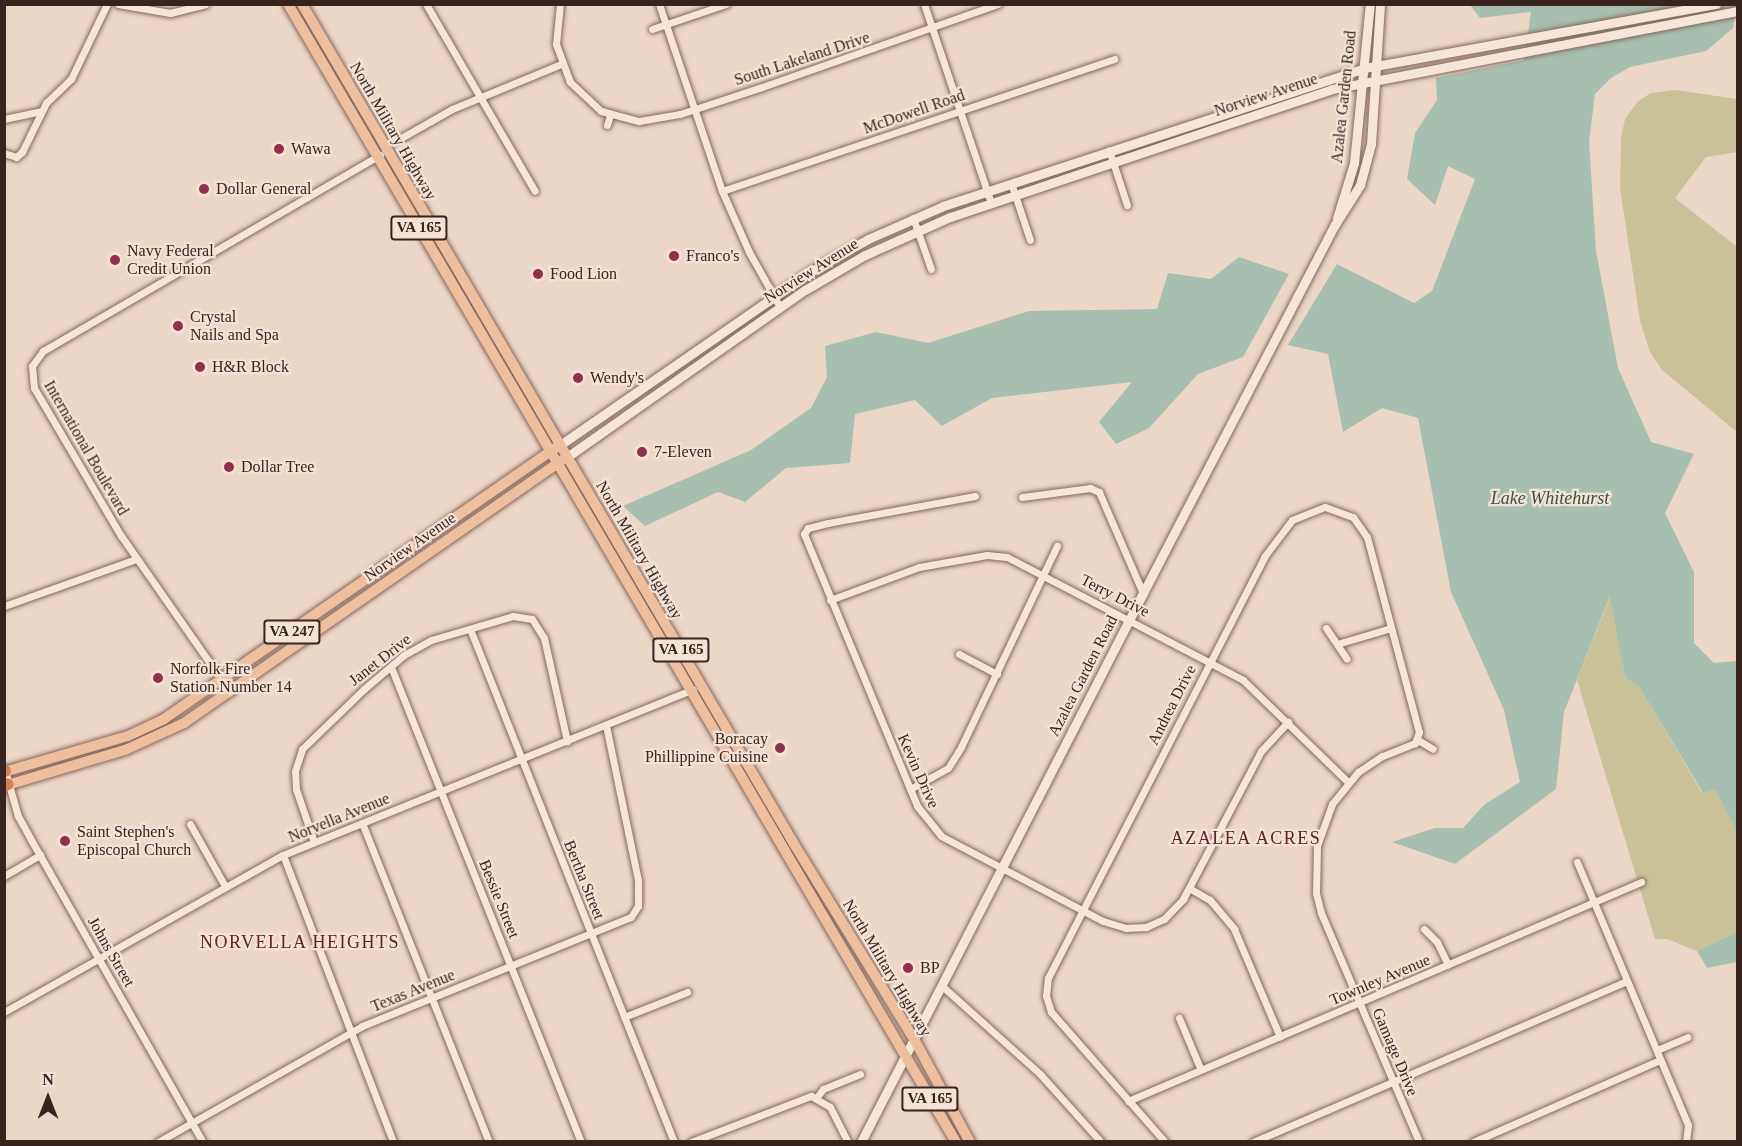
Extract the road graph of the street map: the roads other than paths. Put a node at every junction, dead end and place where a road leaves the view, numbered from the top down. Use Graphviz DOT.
graph roads {
  1 [pos="107,4"];
  2 [pos="118,4"];
  3 [pos="205,4"];
  4 [pos="288,4"];
  5 [pos="302,4"];
  6 [pos="426,4"];
  7 [pos="560,4"];
  8 [pos="659,4"];
  9 [pos="726,4"];
  10 [pos="924,4"];
  11 [pos="998,4"];
  12 [pos="1370,4"];
  13 [pos="1380,4"];
  14 [pos="1716,4"];
  15 [pos="1737,11"];
  16 [pos="666,25"];
  17 [pos="652,29"];
  18 [pos="933,29"];
  19 [pos="1114,59"];
  20 [pos="561,64"];
  21 [pos="1375,65"];
  22 [pos="1364,68"];
  23 [pos="1374,79"];
  24 [pos="1362,81"];
  25 [pos="480,96"];
  26 [pos="694,109"];
  27 [pos="41,111"];
  28 [pos="960,111"];
  29 [pos="610,116"];
  30 [pos="4,119"];
  31 [pos="607,125"];
  32 [pos="401,138"];
  33 [pos="1109,150"];
  34 [pos="4,153"];
  35 [pos="382,153"];
  36 [pos="1113,162"];
  37 [pos="1011,183"];
  38 [pos="535,190"];
  39 [pos="722,191"];
  40 [pos="987,191"];
  41 [pos="1015,194"];
  42 [pos="991,203"];
  43 [pos="1126,205"];
  44 [pos="913,218"];
  45 [pos="1334,226"];
  46 [pos="917,230"];
  47 [pos="1030,240"];
  48 [pos="931,269"];
  49 [pos="774,296"];
  50 [pos="780,307"];
  51 [pos="555,448"];
  52 [pos="562,460"];
  53 [pos="975,496"];
  54 [pos="1022,497"];
  55 [pos="1057,546"];
  56 [pos="136,559"];
  57 [pos="1046,576"];
  58 [pos="1143,593"];
  59 [pos="830,600"];
  60 [pos="4,606"];
  61 [pos="1130,619"];
  62 [pos="1326,628"];
  63 [pos="1390,628"];
  64 [pos="470,629"];
  65 [pos="1337,644"];
  66 [pos="959,654"];
  67 [pos="1347,659"];
  68 [pos="1210,661"];
  69 [pos="391,667"];
  70 [pos="998,674"];
  71 [pos="221,682"];
  72 [pos="695,687"];
  73 [pos="230,692"];
  74 [pos="1288,722"];
  75 [pos="606,725"];
  76 [pos="1418,740"];
  77 [pos="567,741"];
  78 [pos="1433,749"];
  79 [pos="522,759"];
  80 [pos="5,771"];
  81 [pos="1348,782"];
  82 [pos="6,785"];
  83 [pos="910,789"];
  84 [pos="441,791"];
  85 [pos="362,823"];
  86 [pos="190,824"];
  87 [pos="314,842"];
  88 [pos="40,855"];
  89 [pos="283,855"];
  90 [pos="1577,862"];
  91 [pos="1001,868"];
  92 [pos="4,876"];
  93 [pos="1641,882"];
  94 [pos="225,886"];
  95 [pos="1189,888"];
  96 [pos="1594,902"];
  97 [pos="1081,910"];
  98 [pos="1424,929"];
  99 [pos="591,934"];
  100 [pos="99,958"];
  101 [pos="1448,965"];
  102 [pos="511,966"];
  103 [pos="1627,981"];
  104 [pos="942,986"];
  105 [pos="687,992"];
  106 [pos="432,998"];
  107 [pos="1359,1003"];
  108 [pos="4,1012"];
  109 [pos="624,1017"];
  110 [pos="1179,1018"];
  111 [pos="351,1032"];
  112 [pos="1280,1037"];
  113 [pos="1687,1037"];
  114 [pos="914,1039"];
  115 [pos="1657,1050"];
  116 [pos="905,1056"];
  117 [pos="1660,1060"];
  118 [pos="1201,1070"];
  119 [pos="860,1074"];
  120 [pos="1392,1081"];
  121 [pos="817,1097"];
  122 [pos="1128,1101"];
  123 [pos="191,1122"];
  124 [pos="158,1142"];
  125 [pos="203,1142"];
  126 [pos="393,1142"];
  127 [pos="489,1142"];
  128 [pos="581,1142"];
  129 [pos="674,1142"];
  130 [pos="691,1142"];
  131 [pos="848,1142"];
  132 [pos="861,1142"];
  133 [pos="956,1142"];
  134 [pos="970,1142"];
  135 [pos="1101,1142"];
  136 [pos="1165,1142"];
  137 [pos="1253,1142"];
  138 [pos="1419,1142"];
  139 [pos="1473,1142"];
  140 [pos="1686,1142"];
  1 -- 27 [label="street"];
  2 -- 3 [label="street"];
  4 -- 35 [label="main road, North Military Highway / VA 165"];
  5 -- 35 [label="main road, North Military Highway / VA 165"];
  6 -- 25 [label="street"];
  7 -- 20 [label="street"];
  8 -- 16 [label="street"];
  9 -- 16 [label="street"];
  10 -- 18 [label="street"];
  11 -- 18 [label="street, South Lakeland Drive"];
  12 -- 22 [label="main road, Azalea Garden Road"];
  13 -- 21 [label="main road, Azalea Garden Road"];
  14 -- 21 [label="main road, Norview Avenue"];
  15 -- 23 [label="main road, Norview Avenue"];
  16 -- 17 [label="street"];
  16 -- 26 [label="street"];
  18 -- 26 [label="street, South Lakeland Drive"];
  18 -- 28 [label="street"];
  19 -- 28 [label="street, McDowell Road"];
  20 -- 25 [label="street"];
  20 -- 29 [label="street"];
  21 -- 22 [label="main road, Norview Avenue"];
  21 -- 23 [label="main road, Azalea Garden Road"];
  22 -- 24 [label="main road, Azalea Garden Road"];
  22 -- 33 [label="main road, Norview Avenue"];
  23 -- 24 [label="main road, Norview Avenue"];
  23 -- 45 [label="main road, Azalea Garden Road"];
  24 -- 36 [label="main road, Norview Avenue"];
  24 -- 45 [label="main road, Azalea Garden Road"];
  25 -- 32 [label="street"];
  25 -- 38 [label="street"];
  26 -- 29 [label="street, South Lakeland Drive"];
  26 -- 39 [label="street"];
  27 -- 30 [label="street"];
  27 -- 34 [label="street"];
  28 -- 39 [label="street, McDowell Road"];
  28 -- 40 [label="street"];
  29 -- 31 [label="street"];
  33 -- 36 [label="street"];
  33 -- 37 [label="main road, Norview Avenue"];
  35 -- 51 [label="main road, North Military Highway / VA 165"];
  35 -- 56 [label="street, International Boulevard"];
  36 -- 41 [label="main road, Norview Avenue"];
  36 -- 43 [label="street"];
  37 -- 40 [label="main road, Norview Avenue"];
  37 -- 41 [label="street"];
  39 -- 49 [label="street"];
  40 -- 42 [label="street"];
  40 -- 44 [label="main road, Norview Avenue"];
  41 -- 42 [label="main road, Norview Avenue"];
  41 -- 47 [label="street"];
  42 -- 46 [label="main road, Norview Avenue"];
  44 -- 46 [label="street"];
  44 -- 49 [label="main road, Norview Avenue"];
  45 -- 58 [label="main road, Azalea Garden Road"];
  46 -- 48 [label="street"];
  46 -- 50 [label="main road, Norview Avenue"];
  49 -- 50 [label="street"];
  49 -- 51 [label="main road, Norview Avenue"];
  50 -- 52 [label="main road, Norview Avenue"];
  51 -- 52 [label="main road, North Military Highway / VA 165"];
  51 -- 71 [label="main road, Norview Avenue / VA 247"];
  52 -- 72 [label="main road, North Military Highway / VA 165"];
  52 -- 73 [label="main road, Norview Avenue / VA 247"];
  53 -- 59 [label="street, Kevin Drive"];
  54 -- 58 [label="street"];
  55 -- 57 [label="street"];
  56 -- 60 [label="street"];
  56 -- 71 [label="street"];
  57 -- 59 [label="street, Terry Drive"];
  57 -- 61 [label="street, Terry Drive"];
  57 -- 70 [label="street"];
  58 -- 61 [label="main road, Azalea Garden Road"];
  59 -- 83 [label="street, Kevin Drive"];
  61 -- 68 [label="street, Terry Drive"];
  61 -- 91 [label="main road, Azalea Garden Road"];
  62 -- 65 [label="street"];
  63 -- 65 [label="street"];
  63 -- 68 [label="street, Andrea Drive"];
  63 -- 76 [label="street"];
  64 -- 69 [label="street, Janet Drive"];
  64 -- 77 [label="street, Janet Drive"];
  64 -- 79 [label="street, Bertha Street"];
  65 -- 67 [label="street"];
  66 -- 70 [label="street"];
  68 -- 74 [label="street, Terry Drive"];
  68 -- 97 [label="street, Andrea Drive"];
  69 -- 84 [label="street, Bessie Street"];
  69 -- 87 [label="street, Janet Drive"];
  70 -- 83 [label="street"];
  71 -- 73 [label="street"];
  71 -- 80 [label="main road, Norview Avenue / VA 247"];
  72 -- 75 [label="street, Norvella Avenue"];
  72 -- 114 [label="main road, North Military Highway / VA 165"];
  72 -- 116 [label="main road, North Military Highway / VA 165"];
  73 -- 82 [label="main road, Norview Avenue / VA 247"];
  74 -- 81 [label="street, Terry Drive"];
  74 -- 95 [label="street"];
  75 -- 77 [label="street, Norvella Avenue"];
  75 -- 99 [label="street, Texas Avenue"];
  76 -- 78 [label="street"];
  76 -- 81 [label="street, Gamage Drive"];
  77 -- 79 [label="street, Norvella Avenue"];
  79 -- 84 [label="street, Norvella Avenue"];
  79 -- 99 [label="street, Bertha Street"];
  80 -- 82 [label="street, Johns Street"];
  81 -- 107 [label="street, Gamage Drive"];
  82 -- 88 [label="street, Johns Street"];
  83 -- 91 [label="street, Kevin Drive"];
  84 -- 85 [label="street, Norvella Avenue"];
  84 -- 102 [label="street, Bessie Street"];
  85 -- 87 [label="street, Norvella Avenue"];
  85 -- 106 [label="street"];
  86 -- 94 [label="street"];
  87 -- 89 [label="street, Norvella Avenue"];
  88 -- 92 [label="street"];
  88 -- 100 [label="street, Johns Street"];
  89 -- 94 [label="street, Norvella Avenue"];
  89 -- 111 [label="street"];
  90 -- 96 [label="street"];
  91 -- 97 [label="street, Kevin Drive"];
  91 -- 104 [label="main road, Azalea Garden Road"];
  93 -- 96 [label="street, Townley Avenue"];
  94 -- 100 [label="street, Norvella Avenue"];
  95 -- 97 [label="street, Kevin Drive"];
  95 -- 112 [label="street"];
  96 -- 101 [label="street, Townley Avenue"];
  96 -- 103 [label="street"];
  97 -- 122 [label="street, Andrea Drive"];
  98 -- 101 [label="street"];
  99 -- 102 [label="street, Texas Avenue"];
  99 -- 109 [label="street, Bertha Street"];
  100 -- 108 [label="street, Norvella Avenue"];
  100 -- 123 [label="street, Johns Street"];
  101 -- 107 [label="street, Townley Avenue"];
  102 -- 106 [label="street, Texas Avenue"];
  102 -- 128 [label="street, Bessie Street"];
  103 -- 115 [label="street"];
  103 -- 120 [label="street"];
  104 -- 114 [label="main road, Azalea Garden Road"];
  104 -- 135 [label="street"];
  105 -- 109 [label="street"];
  106 -- 111 [label="street, Texas Avenue"];
  106 -- 127 [label="street"];
  107 -- 112 [label="street, Townley Avenue"];
  107 -- 120 [label="street, Gamage Drive"];
  109 -- 129 [label="street, Bertha Street"];
  110 -- 118 [label="street"];
  111 -- 123 [label="street, Texas Avenue"];
  111 -- 126 [label="street"];
  112 -- 118 [label="street, Townley Avenue"];
  113 -- 115 [label="street"];
  114 -- 116 [label="main road, Azalea Garden Road"];
  114 -- 134 [label="main road, North Military Highway / VA 165"];
  115 -- 117 [label="street"];
  116 -- 132 [label="main road, Azalea Garden Road"];
  116 -- 133 [label="main road, North Military Highway / VA 165"];
  117 -- 139 [label="street"];
  117 -- 140 [label="street"];
  118 -- 122 [label="street, Townley Avenue"];
  119 -- 121 [label="street"];
  120 -- 137 [label="street"];
  120 -- 138 [label="street, Gamage Drive"];
  121 -- 130 [label="street"];
  121 -- 131 [label="street"];
  122 -- 136 [label="street, Andrea Drive"];
  123 -- 124 [label="street, Texas Avenue"];
  123 -- 125 [label="street, Johns Street"];
}
